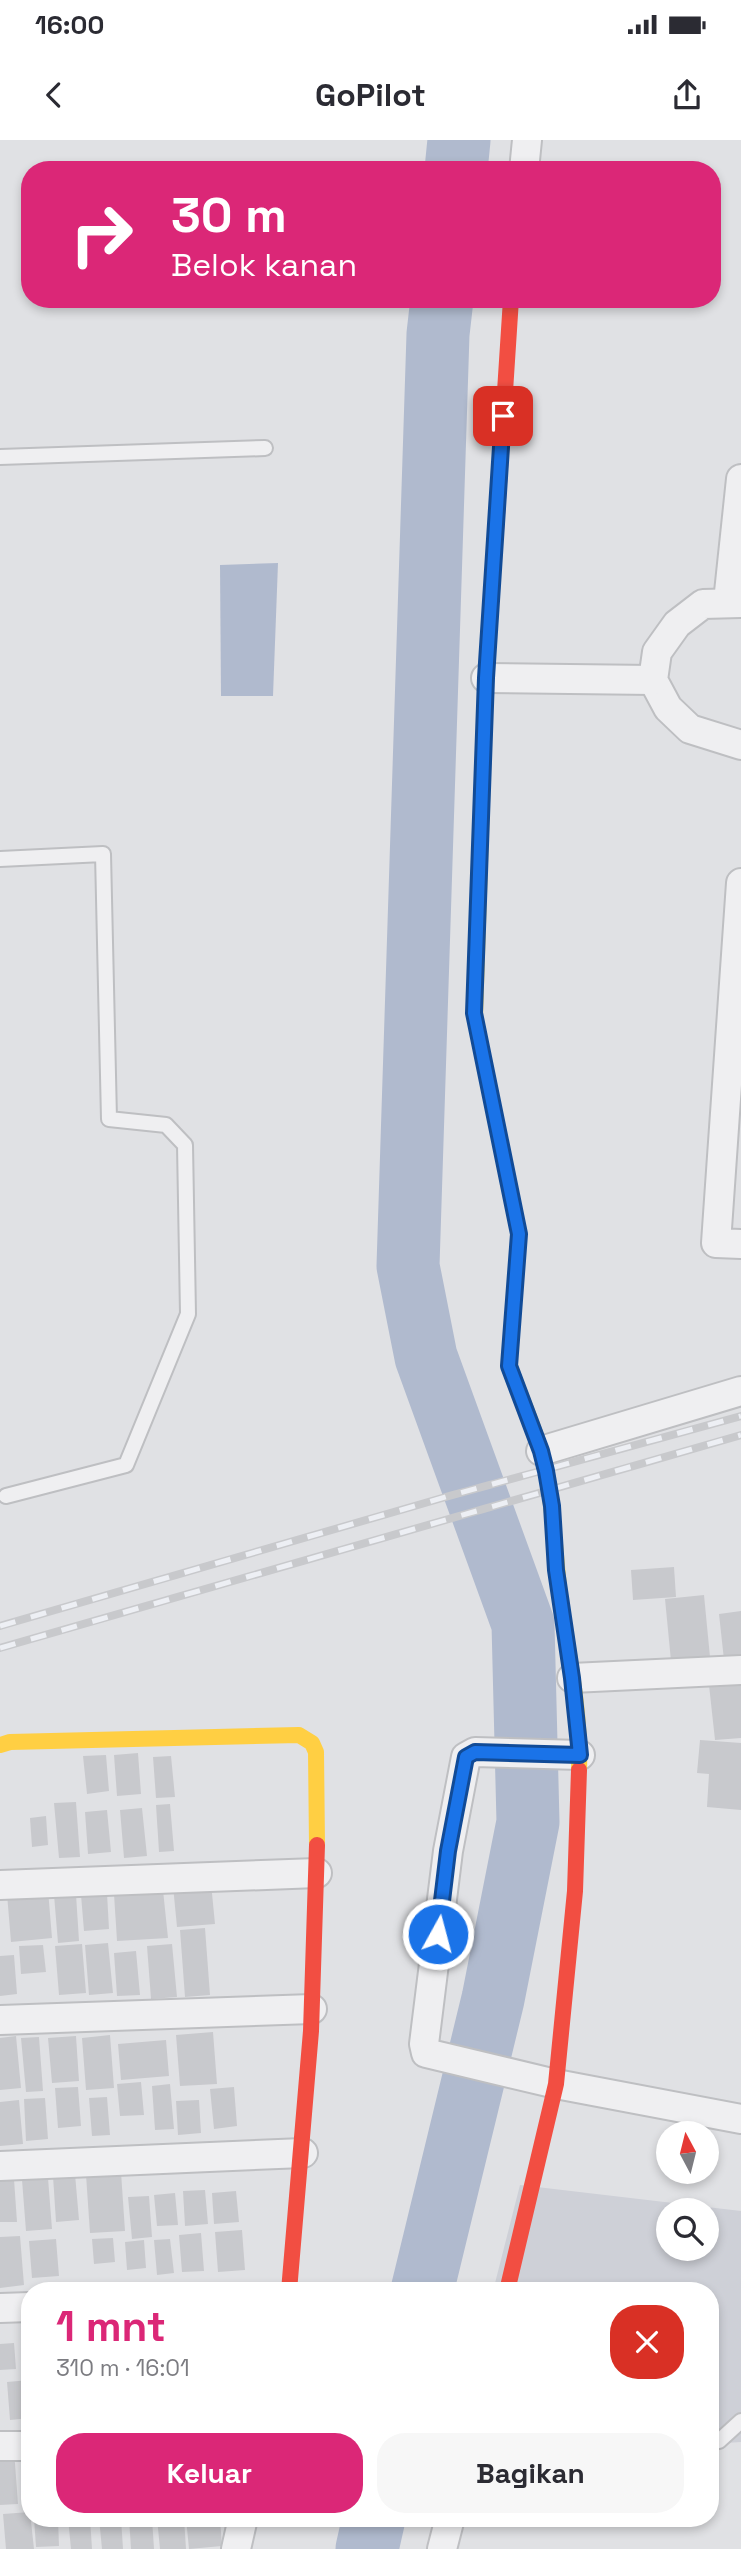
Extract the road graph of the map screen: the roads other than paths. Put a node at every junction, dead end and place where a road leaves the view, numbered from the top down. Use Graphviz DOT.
graph roads {
  1 [pos="527,140"];
  2 [pos="525,161"];
  3 [pos="511,308"];
  4 [pos="265,448"];
  5 [pos="0,457"];
  6 [pos="741,479"];
  7 [pos="734,602"];
  8 [pos="486,678"];
  9 [pos="653,680"];
  10 [pos="741,745"];
  11 [pos="0,859"];
  12 [pos="741,883"];
  13 [pos="741,1244"];
  14 [pos="741,1391"];
  15 [pos="541,1451"];
  16 [pos="6,1496"];
  17 [pos="741,1670"];
  18 [pos="572,1678"];
  19 [pos="0,1745"];
  20 [pos="580,1755"];
  21 [pos="317,1873"];
  22 [pos="0,1885"];
  23 [pos="312,2009"];
  24 [pos="0,2020"];
  25 [pos="543,2081"];
  26 [pos="741,2119"];
  27 [pos="303,2153"];
  28 [pos="0,2166"];
  29 [pos="290,2282"];
  30 [pos="509,2282"];
  31 [pos="21,2307"];
  32 [pos="0,2308"];
  33 [pos="741,2421"];
  34 [pos="719,2441"];
  35 [pos="0,2446"];
  36 [pos="21,2446"];
  37 [pos="241,2527"];
  38 [pos="448,2527"];
  39 [pos="236,2549"];
  40 [pos="442,2549"];
  1 -- 2 [label="street"];
  3 -- 8 [label="street"];
  4 -- 5 [label="lane"];
  6 -- 7 [label="street"];
  7 -- 9 [label="street"];
  8 -- 9 [label="street"];
  8 -- 15 [label="street"];
  9 -- 10 [label="street"];
  11 -- 16 [label="lane"];
  12 -- 13 [label="street"];
  14 -- 15 [label="street"];
  15 -- 18 [label="street"];
  17 -- 18 [label="street"];
  18 -- 20 [label="street"];
  19 -- 21 [label="street"];
  20 -- 25 [label="street"];
  20 -- 25 [label="street"];
  21 -- 22 [label="street"];
  21 -- 23 [label="street"];
  23 -- 24 [label="street"];
  23 -- 27 [label="street"];
  25 -- 26 [label="street"];
  25 -- 30 [label="street"];
  27 -- 28 [label="street"];
  27 -- 29 [label="street"];
  31 -- 32 [label="street"];
  33 -- 34 [label="lane"];
  35 -- 36 [label="street"];
  37 -- 39 [label="street"];
  38 -- 40 [label="street"];
}
